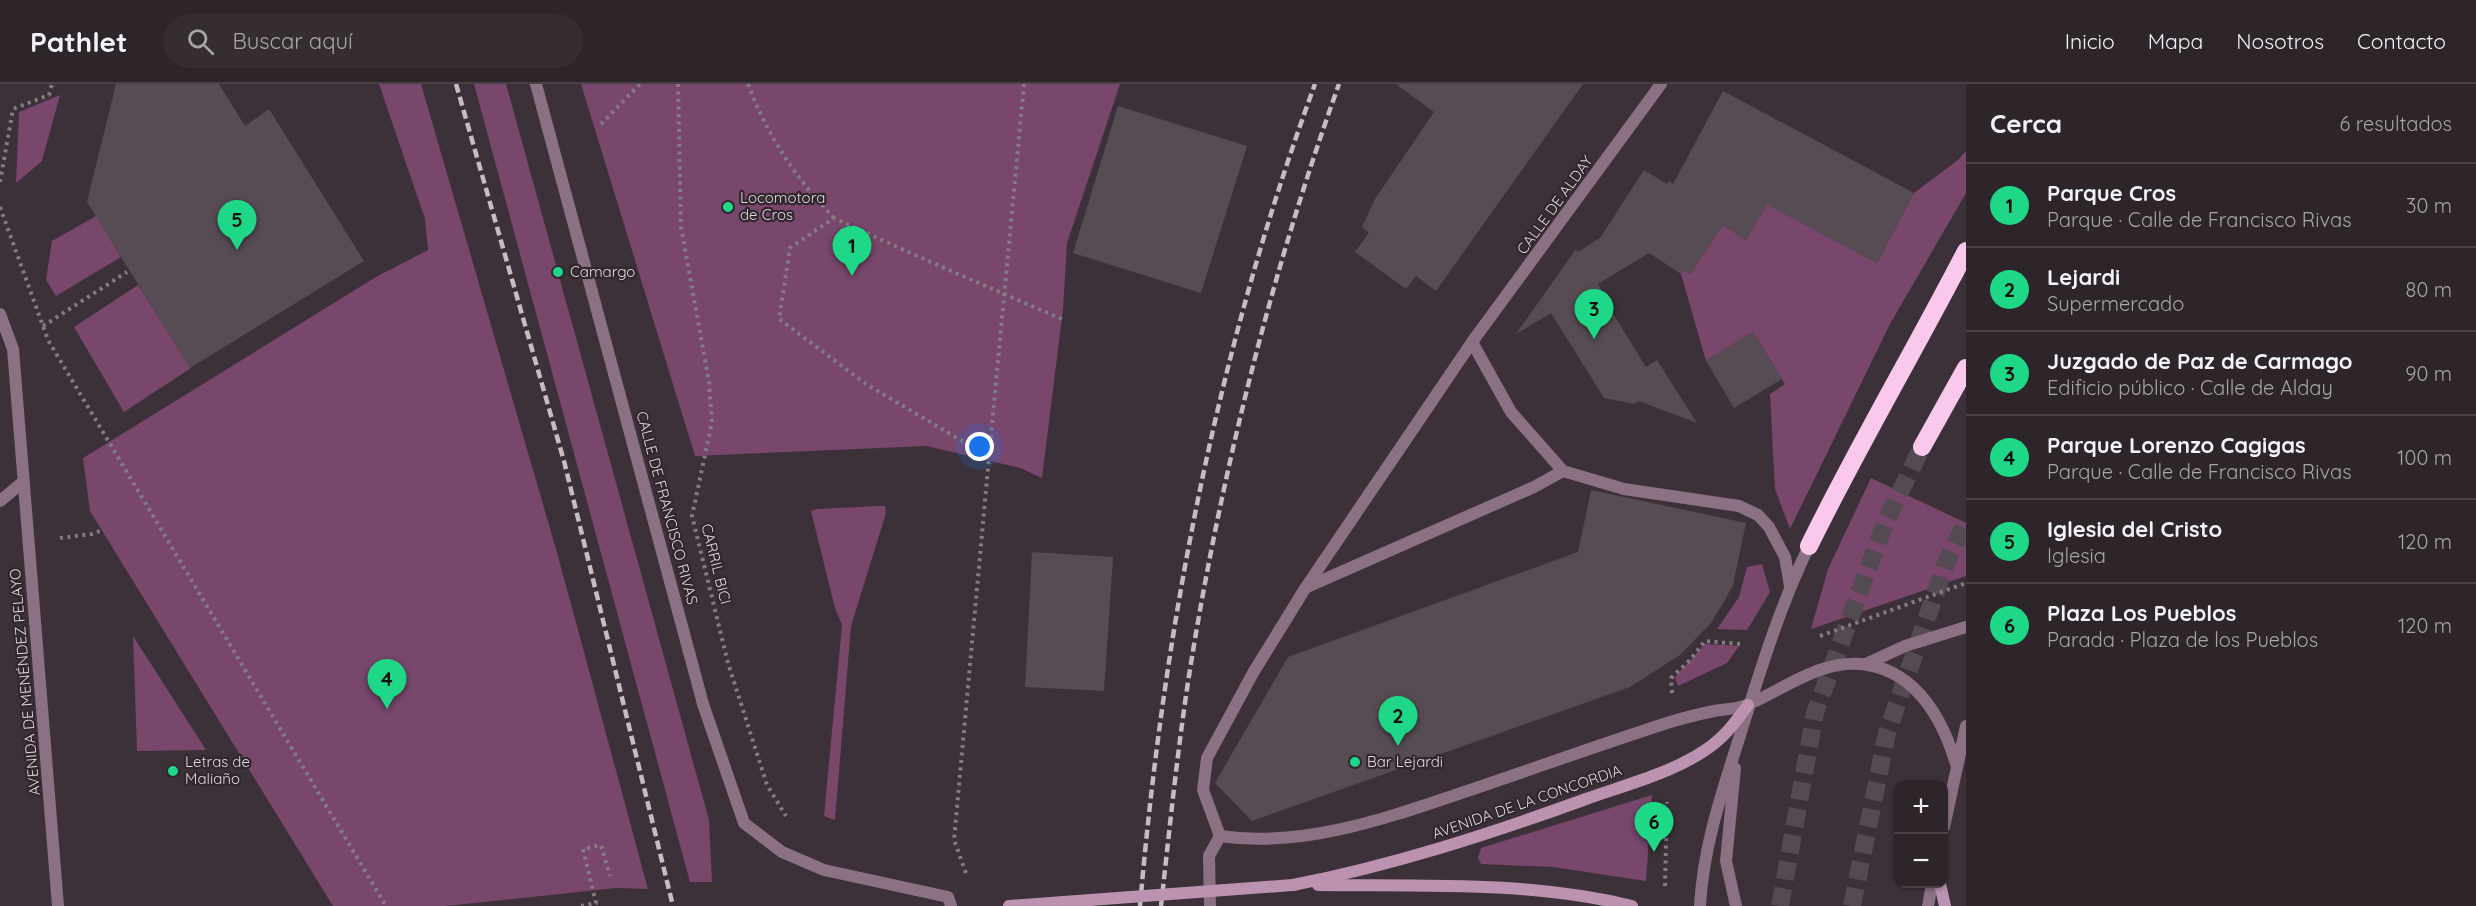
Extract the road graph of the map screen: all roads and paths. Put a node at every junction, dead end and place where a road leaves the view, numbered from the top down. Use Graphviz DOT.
graph roads {
  1 [pos="52,84"];
  2 [pos="536,84"];
  3 [pos="640,84"];
  4 [pos="678,84"];
  5 [pos="748,84"];
  6 [pos="1024,84"];
  7 [pos="1661,84"];
  8 [pos="601,124"];
  9 [pos="0,182"];
  10 [pos="0,207"];
  11 [pos="834,218"];
  12 [pos="1966,251"];
  13 [pos="127,272"];
  14 [pos="1004,294"];
  15 [pos="0,314"];
  16 [pos="1062,318"];
  17 [pos="43,326"];
  18 [pos="1472,342"];
  19 [pos="1966,368"];
  20 [pos="1922,447"];
  21 [pos="989,457"];
  22 [pos="1563,471"];
  23 [pos="23,482"];
  24 [pos="0,501"];
  25 [pos="102,530"];
  26 [pos="60,538"];
  27 [pos="1809,546"];
  28 [pos="1966,583"];
  29 [pos="1790,586"];
  30 [pos="1305,587"];
  31 [pos="1966,627"];
  32 [pos="1814,638"];
  33 [pos="1740,644"];
  34 [pos="1866,664"];
  35 [pos="1672,693"];
  36 [pos="1748,705"];
  37 [pos="1966,726"];
  38 [pos="1738,743"];
  39 [pos="1956,764"];
  40 [pos="1668,798"];
  41 [pos="1948,806"];
  42 [pos="790,821"];
  43 [pos="1220,836"];
  44 [pos="610,876"];
  45 [pos="968,879"];
  46 [pos="1293,885"];
  47 [pos="1665,886"];
  48 [pos="1931,888"];
  49 [pos="1941,888"];
  50 [pos="1927,904"];
  51 [pos="58,906"];
  52 [pos="386,906"];
  53 [pos="581,906"];
  54 [pos="951,906"];
  55 [pos="1009,906"];
  56 [pos="1210,906"];
  57 [pos="1632,906"];
  58 [pos="1701,906"];
  59 [pos="1736,906"];
  60 [pos="1945,906"];
  1 -- 9 [label="path"];
  2 -- 54 [label="street, CALLE DE FRANCISCO RIVAS"];
  3 -- 8 [label="path"];
  4 -- 42 [label="path, CARRIL BICI"];
  5 -- 11 [label="path"];
  6 -- 14 [label="path"];
  7 -- 18 [label="street, CALLE DE ALDAY"];
  10 -- 17 [label="path"];
  11 -- 14 [label="path"];
  11 -- 21 [label="path"];
  12 -- 27 [label="highway"];
  13 -- 17 [label="path"];
  14 -- 16 [label="path"];
  14 -- 21 [label="path"];
  15 -- 23 [label="street, AVENIDA DE MENÉNDEZ PELAYO"];
  17 -- 52 [label="path"];
  18 -- 22 [label="street"];
  18 -- 30 [label="street, CALLE DE ALDAY"];
  19 -- 20 [label="highway"];
  21 -- 45 [label="path"];
  22 -- 29 [label="street"];
  22 -- 30 [label="street"];
  23 -- 24 [label="street"];
  23 -- 51 [label="street, AVENIDA DE MENÉNDEZ PELAYO"];
  25 -- 26 [label="path"];
  27 -- 29 [label="street"];
  28 -- 32 [label="path"];
  29 -- 36 [label="street"];
  30 -- 43 [label="street, CALLE DE ALDAY"];
  31 -- 34 [label="street"];
  33 -- 35 [label="path"];
  34 -- 36 [label="street"];
  34 -- 39 [label="street"];
  36 -- 38 [label="street"];
  36 -- 43 [label="street"];
  36 -- 46 [label="street, AVENIDA DE LA CONCORDIA"];
  37 -- 39 [label="street"];
  38 -- 58 [label="street"];
  38 -- 59 [label="street"];
  39 -- 41 [label="street"];
  40 -- 47 [label="path"];
  43 -- 56 [label="street"];
  44 -- 53 [label="path"];
  46 -- 55 [label="street, AVENIDA DE LA CONCORDIA, bridge"];
  46 -- 57 [label="street, AVENIDA DE LA CONCORDIA"];
  48 -- 50 [label="street"];
  49 -- 60 [label="street"];
}
